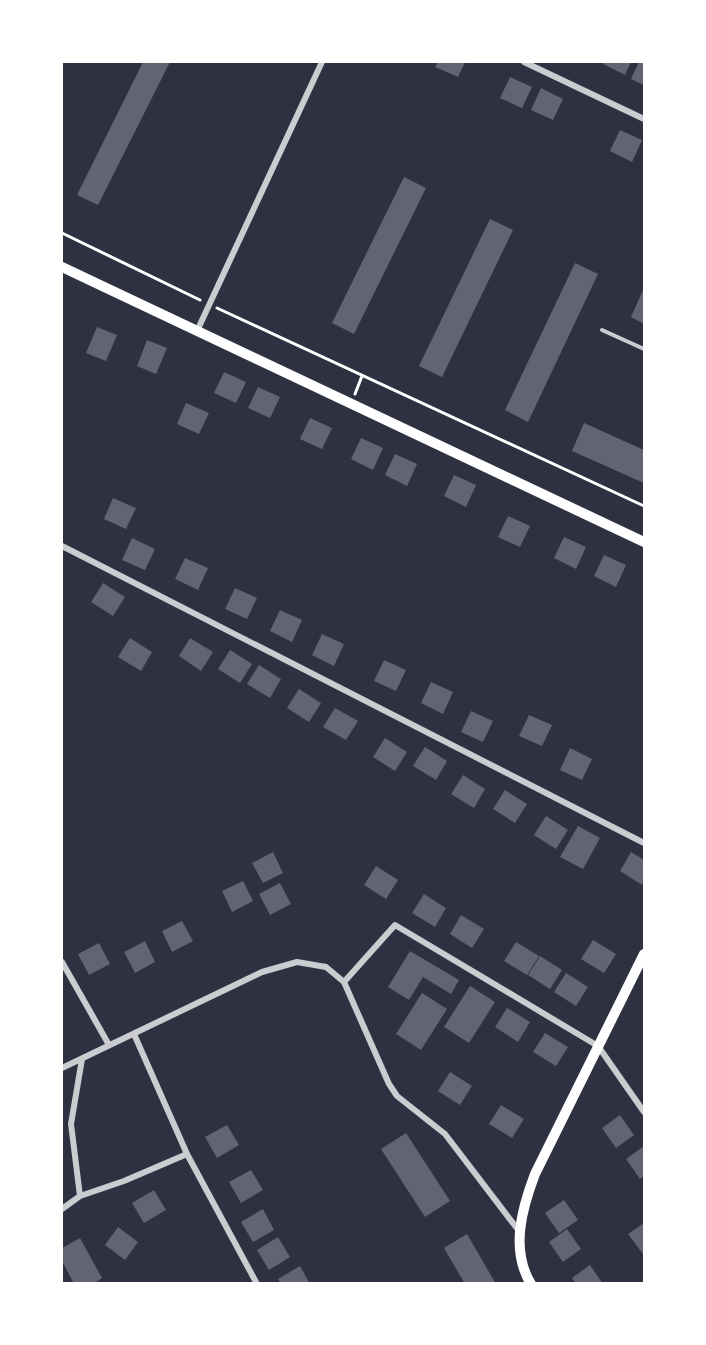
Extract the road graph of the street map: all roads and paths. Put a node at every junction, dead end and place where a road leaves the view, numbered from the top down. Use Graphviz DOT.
graph roads {
  1 [pos="322,62"];
  2 [pos="524,62"];
  3 [pos="645,119"];
  4 [pos="62,233"];
  5 [pos="62,267"];
  6 [pos="210,305"];
  7 [pos="602,330"];
  8 [pos="197,331"];
  9 [pos="645,350"];
  10 [pos="362,376"];
  11 [pos="351,404"];
  12 [pos="645,506"];
  13 [pos="645,542"];
  14 [pos="62,546"];
  15 [pos="645,843"];
  16 [pos="645,954"];
  17 [pos="62,962"];
  18 [pos="344,982"];
  19 [pos="134,1034"];
  20 [pos="109,1045"];
  21 [pos="598,1046"];
  22 [pos="82,1059"];
  23 [pos="62,1068"];
  24 [pos="645,1112"];
  25 [pos="187,1154"];
  26 [pos="80,1196"];
  27 [pos="62,1209"];
  28 [pos="519,1231"];
  29 [pos="257,1284"];
  30 [pos="531,1284"];
  1 -- 6 [label="street"];
  2 -- 3 [label="street"];
  4 -- 6 [label="path"];
  5 -- 8 [label="main road"];
  6 -- 8 [label="street"];
  6 -- 10 [label="path"];
  7 -- 9 [label="lane"];
  8 -- 11 [label="main road"];
  10 -- 11 [label="path"];
  10 -- 12 [label="path"];
  11 -- 13 [label="main road"];
  14 -- 15 [label="street"];
  16 -- 21 [label="main road"];
  17 -- 20 [label="street"];
  18 -- 19 [label="street"];
  18 -- 21 [label="street"];
  18 -- 28 [label="street"];
  19 -- 20 [label="street"];
  19 -- 25 [label="street"];
  20 -- 22 [label="street"];
  21 -- 24 [label="street"];
  21 -- 28 [label="main road"];
  22 -- 23 [label="street"];
  22 -- 26 [label="street"];
  25 -- 26 [label="street"];
  25 -- 29 [label="street"];
  26 -- 27 [label="street"];
  28 -- 30 [label="main road"];
}
